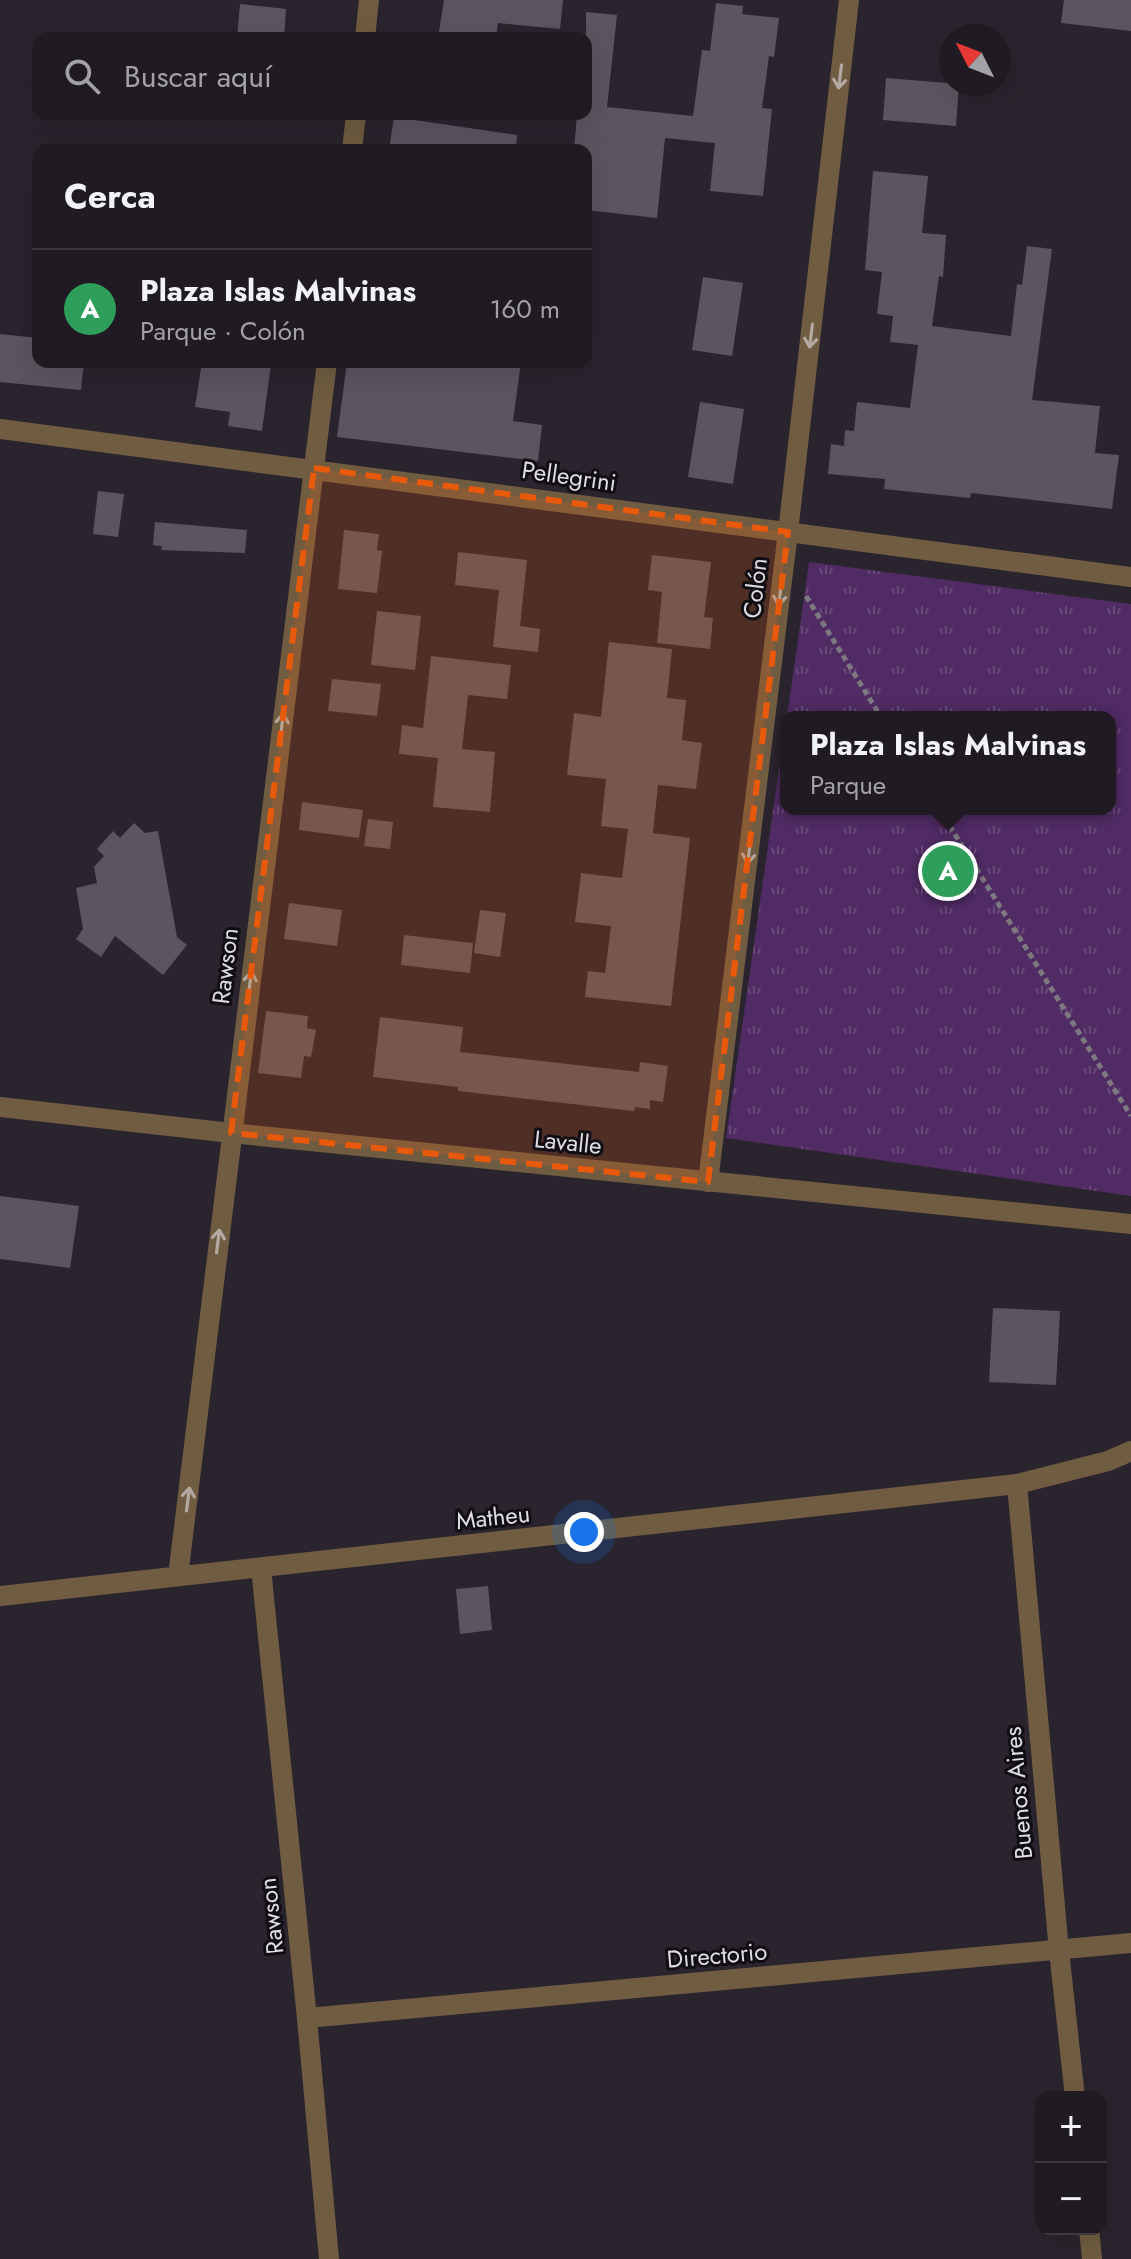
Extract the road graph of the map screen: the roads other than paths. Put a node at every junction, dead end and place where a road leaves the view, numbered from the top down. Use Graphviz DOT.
graph roads {
  1 [pos="369,0"];
  2 [pos="849,0"];
  3 [pos="366,32"];
  4 [pos="355,120"];
  5 [pos="353,144"];
  6 [pos="326,368"];
  7 [pos="0,429"];
  8 [pos="314,468"];
  9 [pos="788,532"];
  10 [pos="1131,577"];
  11 [pos="0,1107"];
  12 [pos="231,1133"];
  13 [pos="708,1182"];
  14 [pos="1131,1224"];
  15 [pos="1131,1451"];
  16 [pos="1017,1484"];
  17 [pos="261,1568"];
  18 [pos="178,1576"];
  19 [pos="0,1596"];
  20 [pos="1131,1943"];
  21 [pos="1059,1951"];
  22 [pos="307,2018"];
  23 [pos="1074,2091"];
  24 [pos="1090,2235"];
  25 [pos="329,2259"];
  26 [pos="1092,2259"];
  1 -- 3 [label="street"];
  2 -- 9 [label="street, Colón, one-way"];
  4 -- 5 [label="street"];
  6 -- 8 [label="street, Rawson"];
  7 -- 8 [label="street, Pellegrini"];
  8 -- 9 [label="street, Pellegrini"];
  12 -- 8 [label="street, Rawson, one-way"];
  9 -- 10 [label="street, Pellegrini"];
  9 -- 13 [label="street, Colón, one-way"];
  11 -- 12 [label="street, Lavalle"];
  12 -- 13 [label="street, Lavalle"];
  18 -- 12 [label="street, Rawson, one-way"];
  13 -- 14 [label="street, Lavalle"];
  15 -- 16 [label="street, Matheu"];
  16 -- 17 [label="street, Matheu"];
  16 -- 21 [label="street, Buenos Aires"];
  17 -- 18 [label="street, Matheu"];
  17 -- 22 [label="street, Rawson"];
  18 -- 19 [label="street, Matheu"];
  20 -- 21 [label="street, Directorio"];
  21 -- 22 [label="street, Directorio"];
  21 -- 23 [label="street, Buenos Aires"];
  22 -- 25 [label="street, Rawson"];
  24 -- 26 [label="street"];
}
